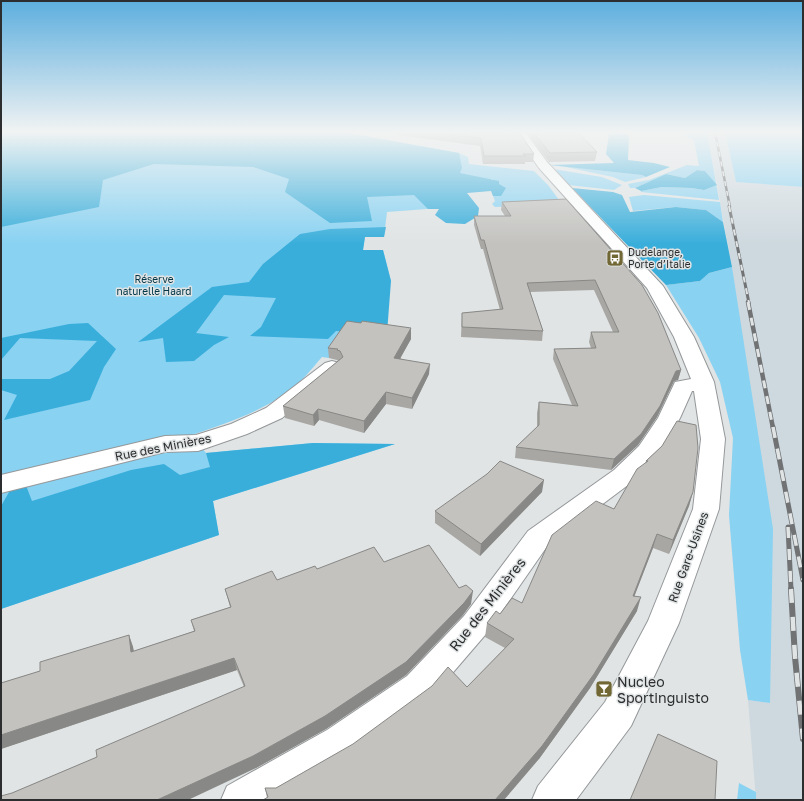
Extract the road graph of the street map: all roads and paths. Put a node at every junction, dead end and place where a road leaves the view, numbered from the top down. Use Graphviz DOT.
graph roads {
  1 [pos="547,169"];
  2 [pos="332,367"];
  3 [pos="703,382"];
  4 [pos="1,484"];
  5 [pos="242,800"];
  6 [pos="552,800"];
  1 -- 3 [label="street, Rue Gare-Usines"];
  2 -- 4 [label="street, Rue des Minières"];
  3 -- 5 [label="street, Rue des Minières"];
  3 -- 6 [label="street, Rue Gare-Usines"];
}
